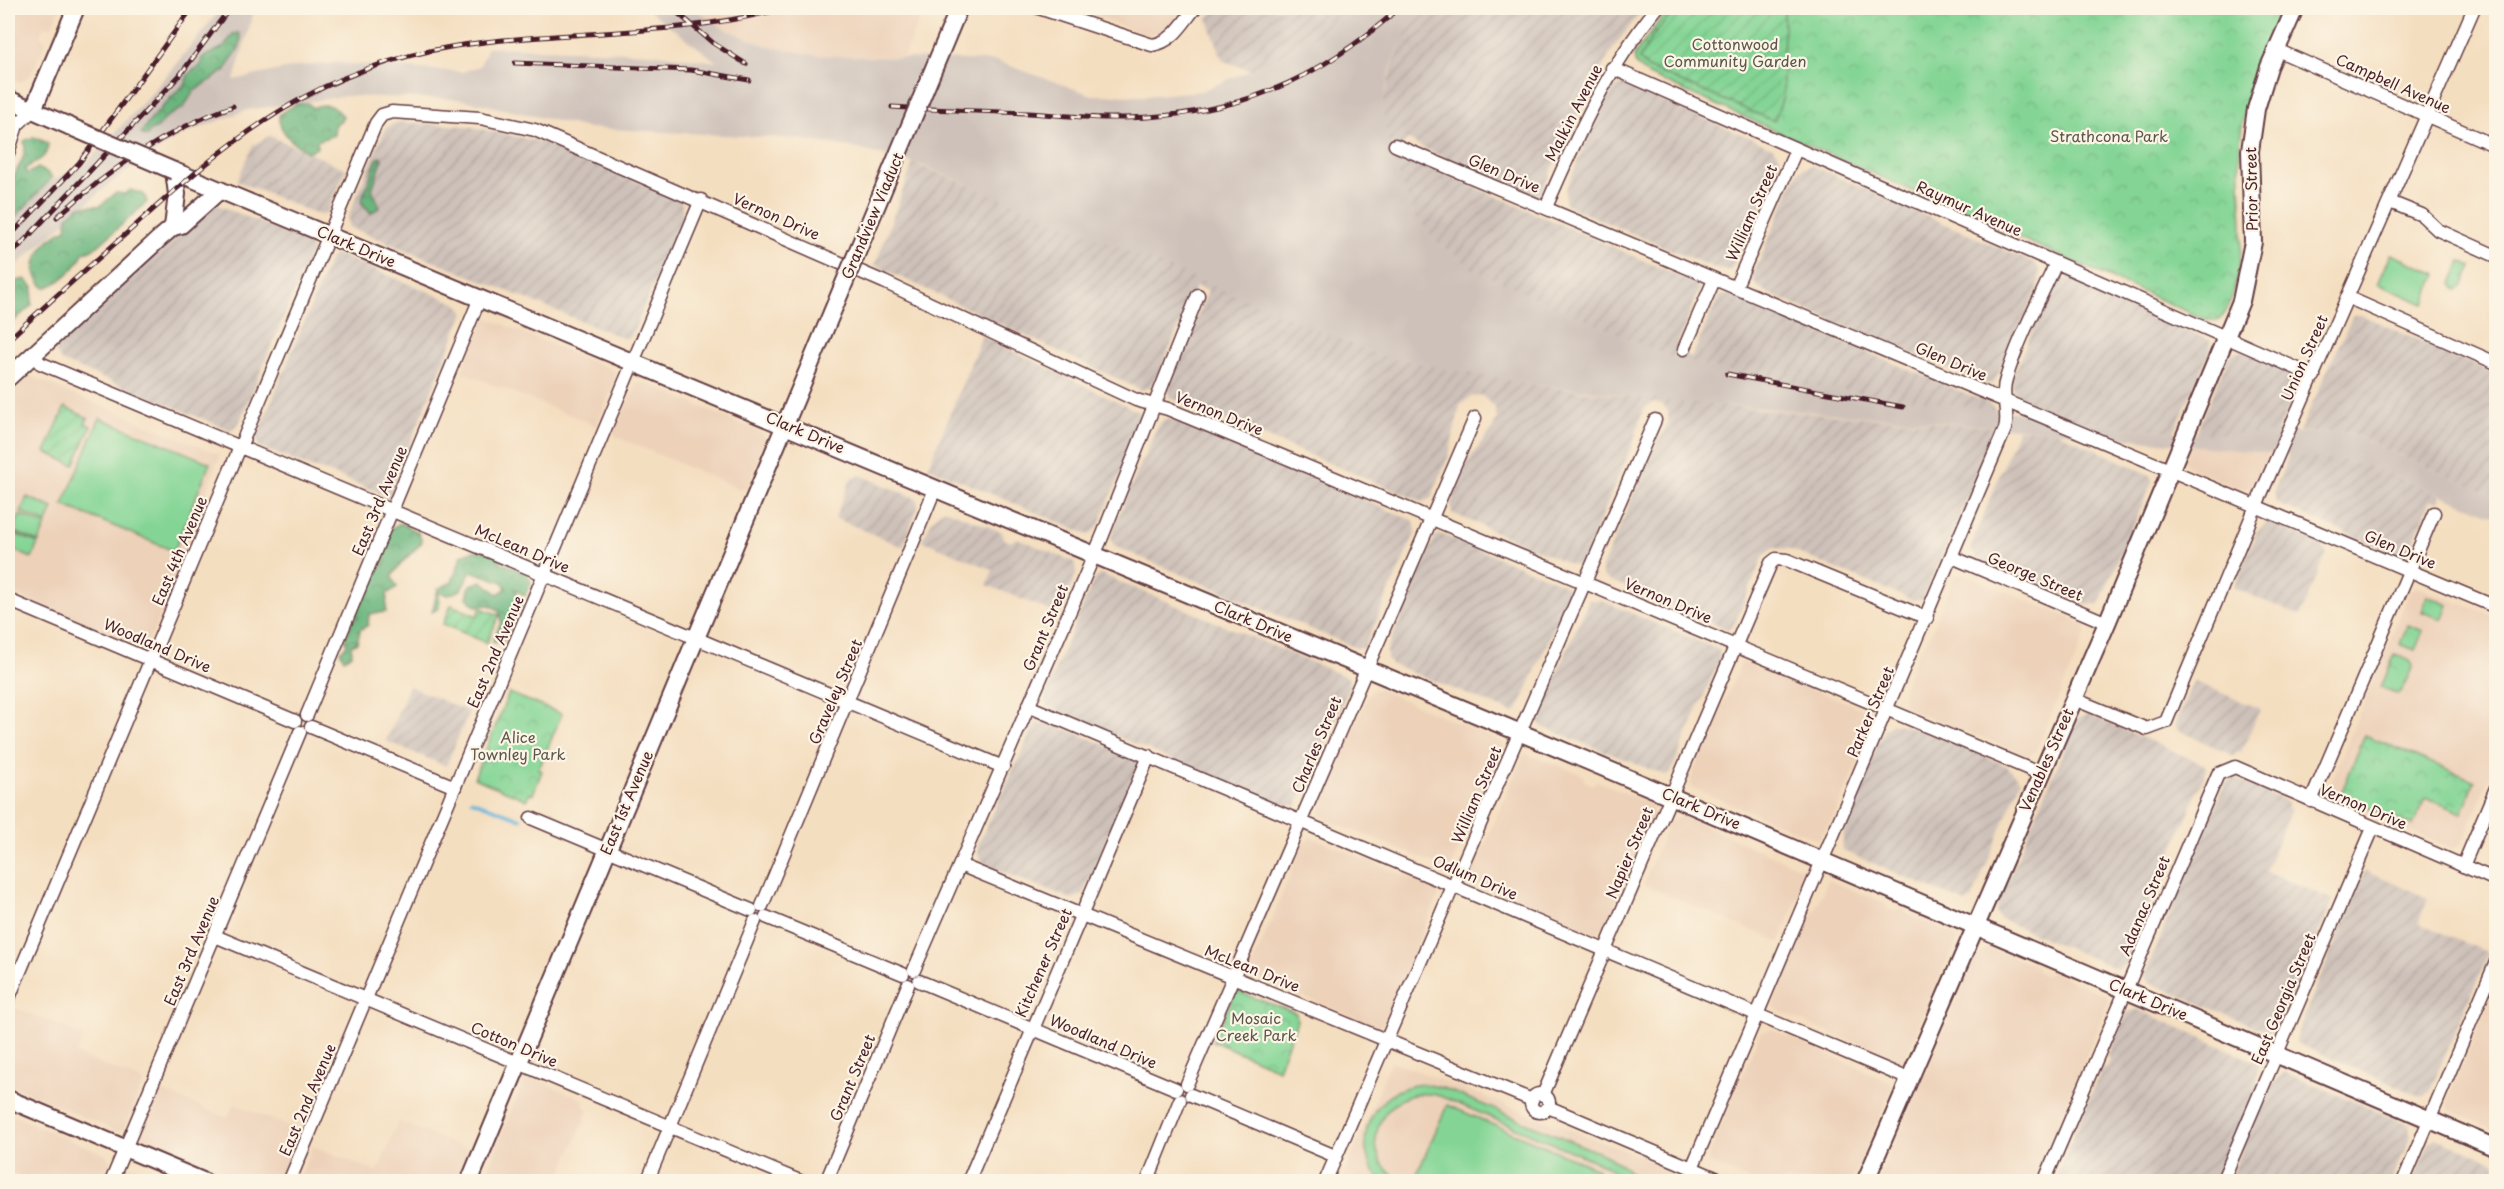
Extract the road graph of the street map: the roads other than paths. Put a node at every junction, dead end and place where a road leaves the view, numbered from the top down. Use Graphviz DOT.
graph roads {
  1 [pos="76,8"];
  2 [pos="959,8"];
  3 [pos="1039,8"];
  4 [pos="1195,8"];
  5 [pos="1657,8"];
  6 [pos="2295,8"];
  7 [pos="2474,8"];
  8 [pos="2277,50"];
  9 [pos="1612,68"];
  10 [pos="8,99"];
  11 [pos="33,110"];
  12 [pos="382,115"];
  13 [pos="2427,116"];
  14 [pos="1395,145"];
  15 [pos="2496,146"];
  16 [pos="1796,150"];
  17 [pos="8,153"];
  18 [pos="174,171"];
  19 [pos="220,190"];
  20 [pos="701,200"];
  21 [pos="2390,202"];
  22 [pos="1546,207"];
  23 [pos="173,227"];
  24 [pos="329,236"];
  25 [pos="2496,256"];
  26 [pos="2056,263"];
  27 [pos="1714,280"];
  28 [pos="1735,288"];
  29 [pos="1198,296"];
  30 [pos="480,298"];
  31 [pos="2349,298"];
  32 [pos="2226,338"];
  33 [pos="1684,349"];
  34 [pos="33,354"];
  35 [pos="633,361"];
  36 [pos="2496,363"];
  37 [pos="2314,376"];
  38 [pos="8,378"];
  39 [pos="2005,401"];
  40 [pos="1155,405"];
  41 [pos="1475,418"];
  42 [pos="1655,420"];
  43 [pos="785,424"];
  44 [pos="240,447"];
  45 [pos="2169,470"];
  46 [pos="935,489"];
  47 [pos="2256,507"];
  48 [pos="392,511"];
  49 [pos="2434,513"];
  50 [pos="1432,518"];
  51 [pos="1094,555"];
  52 [pos="1952,557"];
  53 [pos="2408,570"];
  54 [pos="545,574"];
  55 [pos="1584,582"];
  56 [pos="8,600"];
  57 [pos="2496,608"];
  58 [pos="1927,618"];
  59 [pos="2107,623"];
  60 [pos="696,638"];
  61 [pos="1735,646"];
  62 [pos="151,660"];
  63 [pos="1367,670"];
  64 [pos="2074,699"];
  65 [pos="848,703"];
  66 [pos="1028,706"];
  67 [pos="1888,710"];
  68 [pos="303,724"];
  69 [pos="1520,733"];
  70 [pos="1149,756"];
  71 [pos="1002,767"];
  72 [pos="2041,774"];
  73 [pos="2218,774"];
  74 [pos="455,787"];
  75 [pos="2496,788"];
  76 [pos="1670,796"];
  77 [pos="2311,801"];
  78 [pos="531,818"];
  79 [pos="1302,821"];
  80 [pos="2373,828"];
  81 [pos="607,850"];
  82 [pos="1823,861"];
  83 [pos="960,865"];
  84 [pos="2463,866"];
  85 [pos="2496,880"];
  86 [pos="1454,886"];
  87 [pos="759,913"];
  88 [pos="1082,915"];
  89 [pos="1975,925"];
  90 [pos="214,936"];
  91 [pos="1604,949"];
  92 [pos="2496,962"];
  93 [pos="911,978"];
  94 [pos="1234,978"];
  95 [pos="2125,990"];
  96 [pos="8,1000"];
  97 [pos="367,1000"];
  98 [pos="1757,1013"];
  99 [pos="1032,1029"];
  100 [pos="1386,1041"];
  101 [pos="2277,1054"];
  102 [pos="519,1063"];
  103 [pos="1909,1079"];
  104 [pos="1184,1092"];
  105 [pos="8,1099"];
  106 [pos="1541,1101"];
  107 [pos="2429,1119"];
  108 [pos="670,1126"];
  109 [pos="125,1148"];
  110 [pos="2496,1148"];
  111 [pos="1335,1156"];
  112 [pos="1692,1168"];
  113 [pos="111,1182"];
  114 [pos="205,1182"];
  115 [pos="289,1182"];
  116 [pos="469,1182"];
  117 [pos="647,1182"];
  118 [pos="802,1182"];
  119 [pos="826,1182"];
  120 [pos="968,1182"];
  121 [pos="1147,1182"];
  122 [pos="1325,1182"];
  123 [pos="1725,1182"];
  124 [pos="1865,1182"];
  125 [pos="2044,1182"];
  126 [pos="2222,1182"];
  127 [pos="2403,1182"];
  1 -- 11 [label="main road"];
  2 -- 43 [label="main road, Grandview Viaduct, bridge"];
  3 -- 4 [label="street"];
  5 -- 9 [label="street, Malkin Avenue"];
  6 -- 8 [label="main road, Prior Street"];
  7 -- 13 [label="street, Union Street"];
  8 -- 13 [label="street, Campbell Avenue"];
  8 -- 32 [label="main road, Prior Street"];
  9 -- 16 [label="street, Raymur Avenue"];
  9 -- 22 [label="street, Malkin Avenue"];
  10 -- 11 [label="main road, Clark Drive"];
  11 -- 17 [label="street"];
  11 -- 18 [label="main road, Clark Drive, bridge"];
  12 -- 20 [label="street, Vernon Drive"];
  12 -- 24 [label="street, East 4th Avenue"];
  13 -- 15 [label="street, Campbell Avenue"];
  13 -- 21 [label="street, Union Street"];
  14 -- 22 [label="street, Glen Drive"];
  16 -- 26 [label="street, Raymur Avenue"];
  16 -- 28 [label="street, William Street"];
  18 -- 19 [label="main road, Clark Drive"];
  18 -- 23 [label="main road"];
  19 -- 23 [label="main road"];
  19 -- 24 [label="main road, Clark Drive"];
  20 -- 35 [label="street, East 2nd Avenue"];
  20 -- 40 [label="street, Vernon Drive"];
  21 -- 25 [label="street"];
  21 -- 31 [label="street, Union Street"];
  22 -- 27 [label="street, Glen Drive"];
  23 -- 34 [label="main road"];
  24 -- 30 [label="main road, Clark Drive"];
  24 -- 44 [label="street, East 4th Avenue"];
  26 -- 32 [label="street, Raymur Avenue"];
  26 -- 39 [label="street, Parker Street"];
  27 -- 28 [label="street, Glen Drive"];
  27 -- 33 [label="street"];
  28 -- 39 [label="street, Glen Drive"];
  29 -- 40 [label="street, Grant Street"];
  30 -- 35 [label="main road, Clark Drive"];
  30 -- 48 [label="street, East 3rd Avenue"];
  31 -- 36 [label="street"];
  31 -- 37 [label="street, Union Street"];
  32 -- 37 [label="street, Raymur Avenue"];
  32 -- 45 [label="main road, Venables Street"];
  34 -- 38 [label="main road"];
  34 -- 44 [label="street, McLean Drive"];
  35 -- 43 [label="main road, Clark Drive"];
  35 -- 54 [label="street, East 2nd Avenue"];
  37 -- 47 [label="street, Union Street"];
  39 -- 45 [label="street, Glen Drive"];
  39 -- 52 [label="street, Parker Street"];
  40 -- 50 [label="street, Vernon Drive"];
  40 -- 51 [label="street, Grant Street"];
  41 -- 50 [label="street, Charles Street"];
  42 -- 55 [label="street, William Street"];
  43 -- 46 [label="main road, Clark Drive"];
  43 -- 60 [label="main road, East 1st Avenue"];
  44 -- 48 [label="street, McLean Drive"];
  44 -- 62 [label="street, East 4th Avenue"];
  45 -- 47 [label="street, Glen Drive"];
  45 -- 59 [label="main road, Venables Street"];
  46 -- 51 [label="main road, Clark Drive"];
  46 -- 65 [label="street, Graveley Street"];
  47 -- 53 [label="street, Glen Drive"];
  47 -- 64 [label="street, Union Street"];
  48 -- 54 [label="street, McLean Drive"];
  48 -- 68 [label="street, East 3rd Avenue"];
  49 -- 53 [label="street"];
  50 -- 55 [label="street, Vernon Drive"];
  50 -- 63 [label="street, Charles Street"];
  51 -- 63 [label="main road, Clark Drive"];
  51 -- 66 [label="street, Grant Street"];
  52 -- 58 [label="street, Parker Street"];
  52 -- 59 [label="street, George Street"];
  53 -- 57 [label="street, Glen Drive"];
  53 -- 77 [label="street"];
  54 -- 60 [label="street, McLean Drive"];
  54 -- 74 [label="street, East 2nd Avenue"];
  55 -- 61 [label="street, Vernon Drive"];
  55 -- 69 [label="street, William Street"];
  56 -- 62 [label="street, Woodland Drive"];
  58 -- 61 [label="street, Napier Street"];
  58 -- 67 [label="street, Parker Street"];
  59 -- 64 [label="main road, Venables Street"];
  60 -- 65 [label="street, McLean Drive"];
  60 -- 81 [label="main road, East 1st Avenue"];
  61 -- 67 [label="street, Vernon Drive"];
  61 -- 76 [label="street, Napier Street"];
  62 -- 68 [label="street, Woodland Drive"];
  62 -- 96 [label="street, East 4th Avenue"];
  63 -- 69 [label="main road, Clark Drive"];
  63 -- 79 [label="street, Charles Street"];
  64 -- 72 [label="main road, Venables Street"];
  65 -- 71 [label="street, McLean Drive"];
  65 -- 87 [label="street, Graveley Street"];
  66 -- 70 [label="street, Odlum Drive"];
  66 -- 71 [label="street, Grant Street"];
  67 -- 72 [label="street, Vernon Drive"];
  67 -- 82 [label="street, Parker Street"];
  68 -- 74 [label="street, Woodland Drive"];
  68 -- 90 [label="street, East 3rd Avenue"];
  69 -- 76 [label="main road, Clark Drive"];
  69 -- 86 [label="street, William Street"];
  70 -- 79 [label="street, Odlum Drive"];
  70 -- 88 [label="street, Kitchener Street"];
  71 -- 83 [label="street, Grant Street"];
  72 -- 89 [label="main road, Venables Street"];
  73 -- 77 [label="street, Vernon Drive"];
  73 -- 95 [label="street, Adanac Street"];
  74 -- 97 [label="street, East 2nd Avenue"];
  75 -- 84 [label="street"];
  76 -- 82 [label="main road, Clark Drive"];
  76 -- 91 [label="street, Napier Street"];
  77 -- 80 [label="street, Vernon Drive"];
  78 -- 81 [label="street, Woodland Drive"];
  79 -- 86 [label="street, Odlum Drive"];
  79 -- 94 [label="street, Charles Street"];
  80 -- 84 [label="street, Vernon Drive"];
  80 -- 101 [label="street, East Georgia Street"];
  81 -- 87 [label="street, Woodland Drive"];
  81 -- 102 [label="main road, East 1st Avenue"];
  82 -- 89 [label="main road, Clark Drive"];
  82 -- 98 [label="street, Parker Street"];
  83 -- 88 [label="street, McLean Drive"];
  83 -- 93 [label="street, Grant Street"];
  84 -- 85 [label="street, Vernon Drive"];
  86 -- 91 [label="street, Odlum Drive"];
  86 -- 100 [label="street, William Street"];
  87 -- 93 [label="street, Woodland Drive"];
  87 -- 108 [label="street, Graveley Street"];
  88 -- 94 [label="street, McLean Drive"];
  88 -- 99 [label="street, Kitchener Street"];
  89 -- 95 [label="main road, Clark Drive"];
  89 -- 103 [label="main road, Venables Street"];
  90 -- 97 [label="street, Cotton Drive"];
  90 -- 109 [label="street, East 3rd Avenue"];
  91 -- 98 [label="street, Odlum Drive"];
  91 -- 106 [label="street, Napier Street"];
  92 -- 107 [label="street"];
  93 -- 99 [label="street, Woodland Drive"];
  93 -- 119 [label="street, Grant Street"];
  94 -- 100 [label="street, McLean Drive"];
  94 -- 104 [label="street, Charles Street"];
  95 -- 101 [label="main road, Clark Drive"];
  95 -- 125 [label="street, Adanac Street"];
  97 -- 102 [label="street, Cotton Drive"];
  97 -- 115 [label="street, East 2nd Avenue"];
  98 -- 103 [label="street, Odlum Drive"];
  98 -- 112 [label="street, Parker Street"];
  99 -- 104 [label="street, Woodland Drive"];
  99 -- 120 [label="street, Kitchener Street"];
  100 -- 106 [label="street, McLean Drive"];
  100 -- 111 [label="street, William Street"];
  101 -- 107 [label="main road, Clark Drive"];
  101 -- 126 [label="street, East Georgia Street"];
  102 -- 108 [label="street, Cotton Drive"];
  102 -- 116 [label="main road, East 1st Avenue"];
  103 -- 124 [label="main road, Venables Street"];
  104 -- 111 [label="street, Woodland Drive"];
  104 -- 121 [label="street, Charles Street"];
  105 -- 109 [label="main road"];
  106 -- 112 [label="street, McLean Drive"];
  107 -- 110 [label="main road, Clark Drive"];
  107 -- 127 [label="street"];
  108 -- 117 [label="street, Graveley Street"];
  108 -- 118 [label="street, Cotton Drive"];
  109 -- 113 [label="street, East 3rd Avenue"];
  109 -- 114 [label="main road"];
  111 -- 122 [label="street, William Street"];
  112 -- 123 [label="street, McLean Drive"];
}
